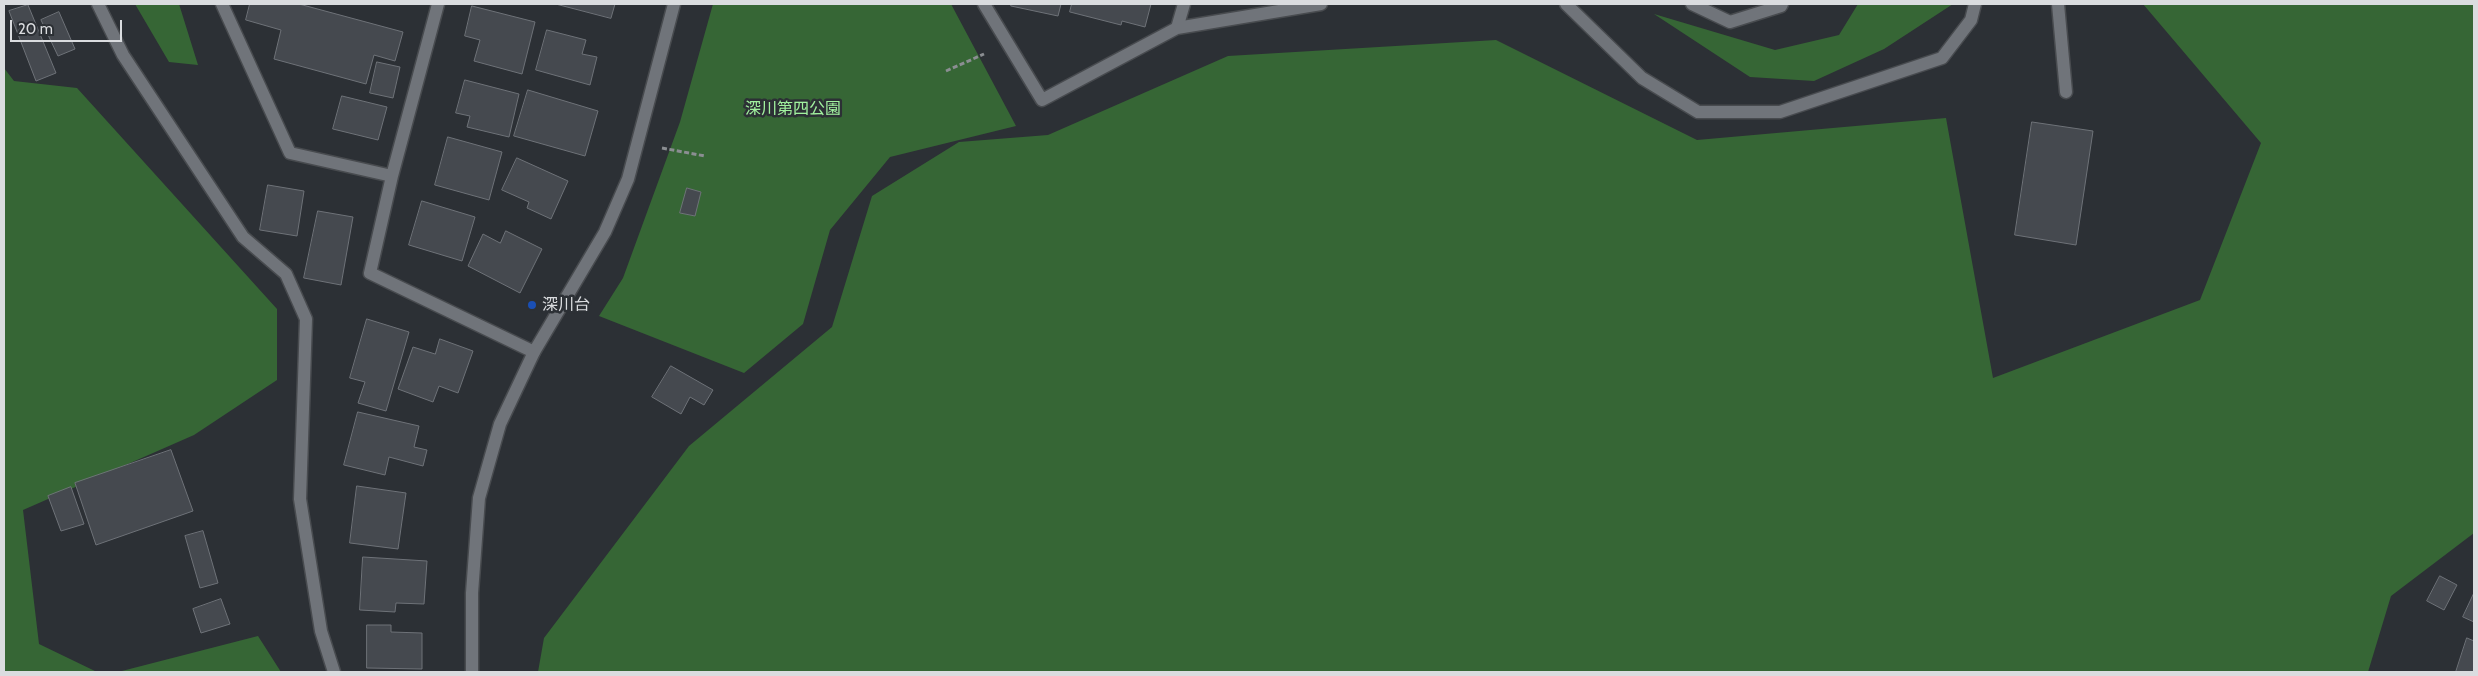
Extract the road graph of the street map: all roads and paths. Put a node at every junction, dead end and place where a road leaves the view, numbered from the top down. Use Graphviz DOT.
graph roads {
  1 [pos="98,4"];
  2 [pos="222,4"];
  3 [pos="438,4"];
  4 [pos="674,4"];
  5 [pos="984,4"];
  6 [pos="1184,4"];
  7 [pos="1322,4"];
  8 [pos="1566,4"];
  9 [pos="1692,4"];
  10 [pos="1782,4"];
  11 [pos="1975,4"];
  12 [pos="2058,4"];
  13 [pos="1177,28"];
  14 [pos="1008,44"];
  15 [pos="946,72"];
  16 [pos="2066,92"];
  17 [pos="637,143"];
  18 [pos="705,156"];
  19 [pos="392,176"];
  20 [pos="534,352"];
  21 [pos="334,672"];
  22 [pos="472,672"];
  1 -- 21 [label="street"];
  2 -- 19 [label="street"];
  3 -- 19 [label="street"];
  4 -- 17 [label="street"];
  5 -- 14 [label="street"];
  6 -- 13 [label="street"];
  7 -- 13 [label="street"];
  8 -- 11 [label="street"];
  9 -- 10 [label="street"];
  12 -- 16 [label="street"];
  13 -- 14 [label="street"];
  14 -- 15 [label="path"];
  17 -- 18 [label="path"];
  17 -- 20 [label="street"];
  19 -- 20 [label="street"];
  20 -- 22 [label="street"];
}
